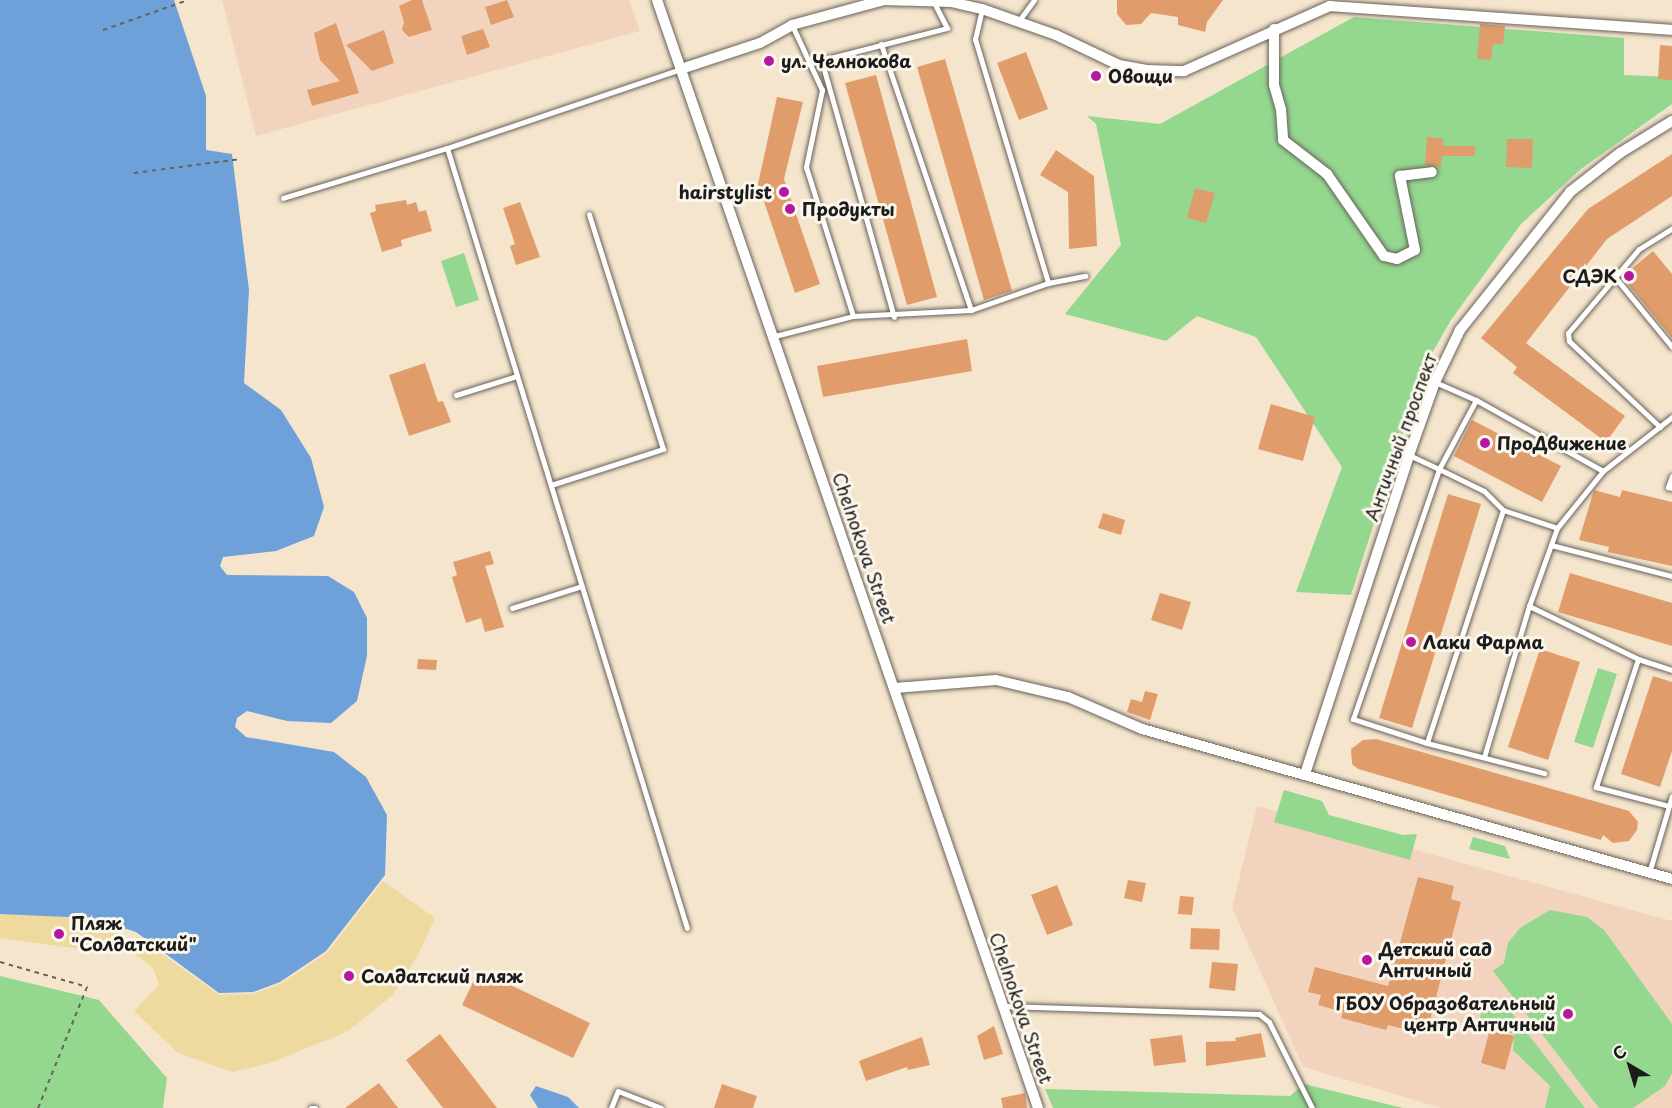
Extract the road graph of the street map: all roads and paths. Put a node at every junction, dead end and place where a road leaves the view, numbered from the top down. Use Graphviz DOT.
graph roads {
  1 [pos="188,0"];
  2 [pos="657,0"];
  3 [pos="1034,0"];
  4 [pos="933,1"];
  5 [pos="1334,3"];
  6 [pos="982,9"];
  7 [pos="1018,22"];
  8 [pos="792,25"];
  9 [pos="1274,29"];
  10 [pos="103,30"];
  11 [pos="1672,30"];
  12 [pos="881,44"];
  13 [pos="821,59"];
  14 [pos="807,64"];
  15 [pos="681,69"];
  16 [pos="1672,121"];
  17 [pos="447,148"];
  18 [pos="241,159"];
  19 [pos="1432,172"];
  20 [pos="134,173"];
  21 [pos="283,198"];
  22 [pos="589,214"];
  23 [pos="1672,228"];
  24 [pos="1085,276"];
  25 [pos="1615,277"];
  26 [pos="1048,283"];
  27 [pos="971,310"];
  28 [pos="854,316"];
  29 [pos="894,316"];
  30 [pos="775,336"];
  31 [pos="1672,346"];
  32 [pos="517,376"];
  33 [pos="1435,382"];
  34 [pos="456,395"];
  35 [pos="1476,400"];
  36 [pos="1672,417"];
  37 [pos="1660,428"];
  38 [pos="1408,455"];
  39 [pos="1439,469"];
  40 [pos="1603,471"];
  41 [pos="1672,476"];
  42 [pos="551,485"];
  43 [pos="1672,488"];
  44 [pos="1503,510"];
  45 [pos="1557,528"];
  46 [pos="1551,544"];
  47 [pos="1672,576"];
  48 [pos="582,586"];
  49 [pos="1529,606"];
  50 [pos="512,608"];
  51 [pos="1638,659"];
  52 [pos="1672,670"];
  53 [pos="895,688"];
  54 [pos="1428,743"];
  55 [pos="1484,757"];
  56 [pos="1544,773"];
  57 [pos="1305,774"];
  58 [pos="1672,796"];
  59 [pos="1669,806"];
  60 [pos="1649,873"];
  61 [pos="1672,879"];
  62 [pos="687,928"];
  63 [pos="0,962"];
  64 [pos="1003,1006"];
  65 [pos="38,1108"];
  66 [pos="611,1108"];
  67 [pos="661,1108"];
  68 [pos="1038,1108"];
  69 [pos="1312,1108"];
  1 -- 10 [label="path"];
  2 -- 15 [label="street, Chelnokova Street"];
  3 -- 7 [label="lane"];
  4 -- 6 [label="street"];
  4 -- 8 [label="street"];
  4 -- 12 [label="lane"];
  5 -- 9 [label="street"];
  5 -- 11 [label="street"];
  6 -- 7 [label="street"];
  6 -- 26 [label="lane"];
  7 -- 9 [label="street"];
  8 -- 14 [label="lane"];
  8 -- 15 [label="street"];
  9 -- 19 [label="street"];
  12 -- 13 [label="lane"];
  12 -- 27 [label="lane"];
  13 -- 14 [label="lane"];
  13 -- 29 [label="lane"];
  14 -- 28 [label="lane"];
  15 -- 17 [label="lane"];
  15 -- 30 [label="street, Chelnokova Street"];
  16 -- 33 [label="street, Античный проспект"];
  17 -- 21 [label="lane"];
  17 -- 32 [label="lane"];
  18 -- 20 [label="path"];
  22 -- 42 [label="lane"];
  23 -- 25 [label="lane"];
  24 -- 26 [label="lane"];
  25 -- 31 [label="lane"];
  25 -- 37 [label="lane"];
  26 -- 27 [label="lane"];
  27 -- 29 [label="lane"];
  28 -- 29 [label="lane"];
  28 -- 30 [label="lane"];
  30 -- 53 [label="street, Chelnokova Street"];
  32 -- 34 [label="lane"];
  32 -- 42 [label="lane"];
  33 -- 35 [label="lane"];
  33 -- 38 [label="street, Античный проспект"];
  35 -- 39 [label="lane"];
  35 -- 40 [label="lane"];
  36 -- 37 [label="lane"];
  37 -- 40 [label="lane"];
  38 -- 39 [label="lane"];
  38 -- 57 [label="street, Античный проспект"];
  39 -- 44 [label="lane"];
  39 -- 54 [label="lane"];
  40 -- 45 [label="lane"];
  41 -- 43 [label="lane"];
  42 -- 48 [label="lane"];
  44 -- 45 [label="lane"];
  44 -- 54 [label="lane"];
  45 -- 46 [label="lane"];
  46 -- 47 [label="lane"];
  46 -- 49 [label="lane"];
  48 -- 50 [label="lane"];
  48 -- 62 [label="lane"];
  49 -- 51 [label="lane"];
  49 -- 55 [label="lane"];
  51 -- 52 [label="lane"];
  51 -- 59 [label="lane"];
  53 -- 57 [label="street"];
  53 -- 64 [label="street, Chelnokova Street"];
  54 -- 55 [label="lane"];
  55 -- 56 [label="lane"];
  57 -- 60 [label="street"];
  58 -- 59 [label="lane"];
  59 -- 60 [label="lane"];
  60 -- 61 [label="street"];
  63 -- 65 [label="path"];
  64 -- 68 [label="street, Chelnokova Street"];
  64 -- 69 [label="lane"];
  66 -- 67 [label="lane"];
}
